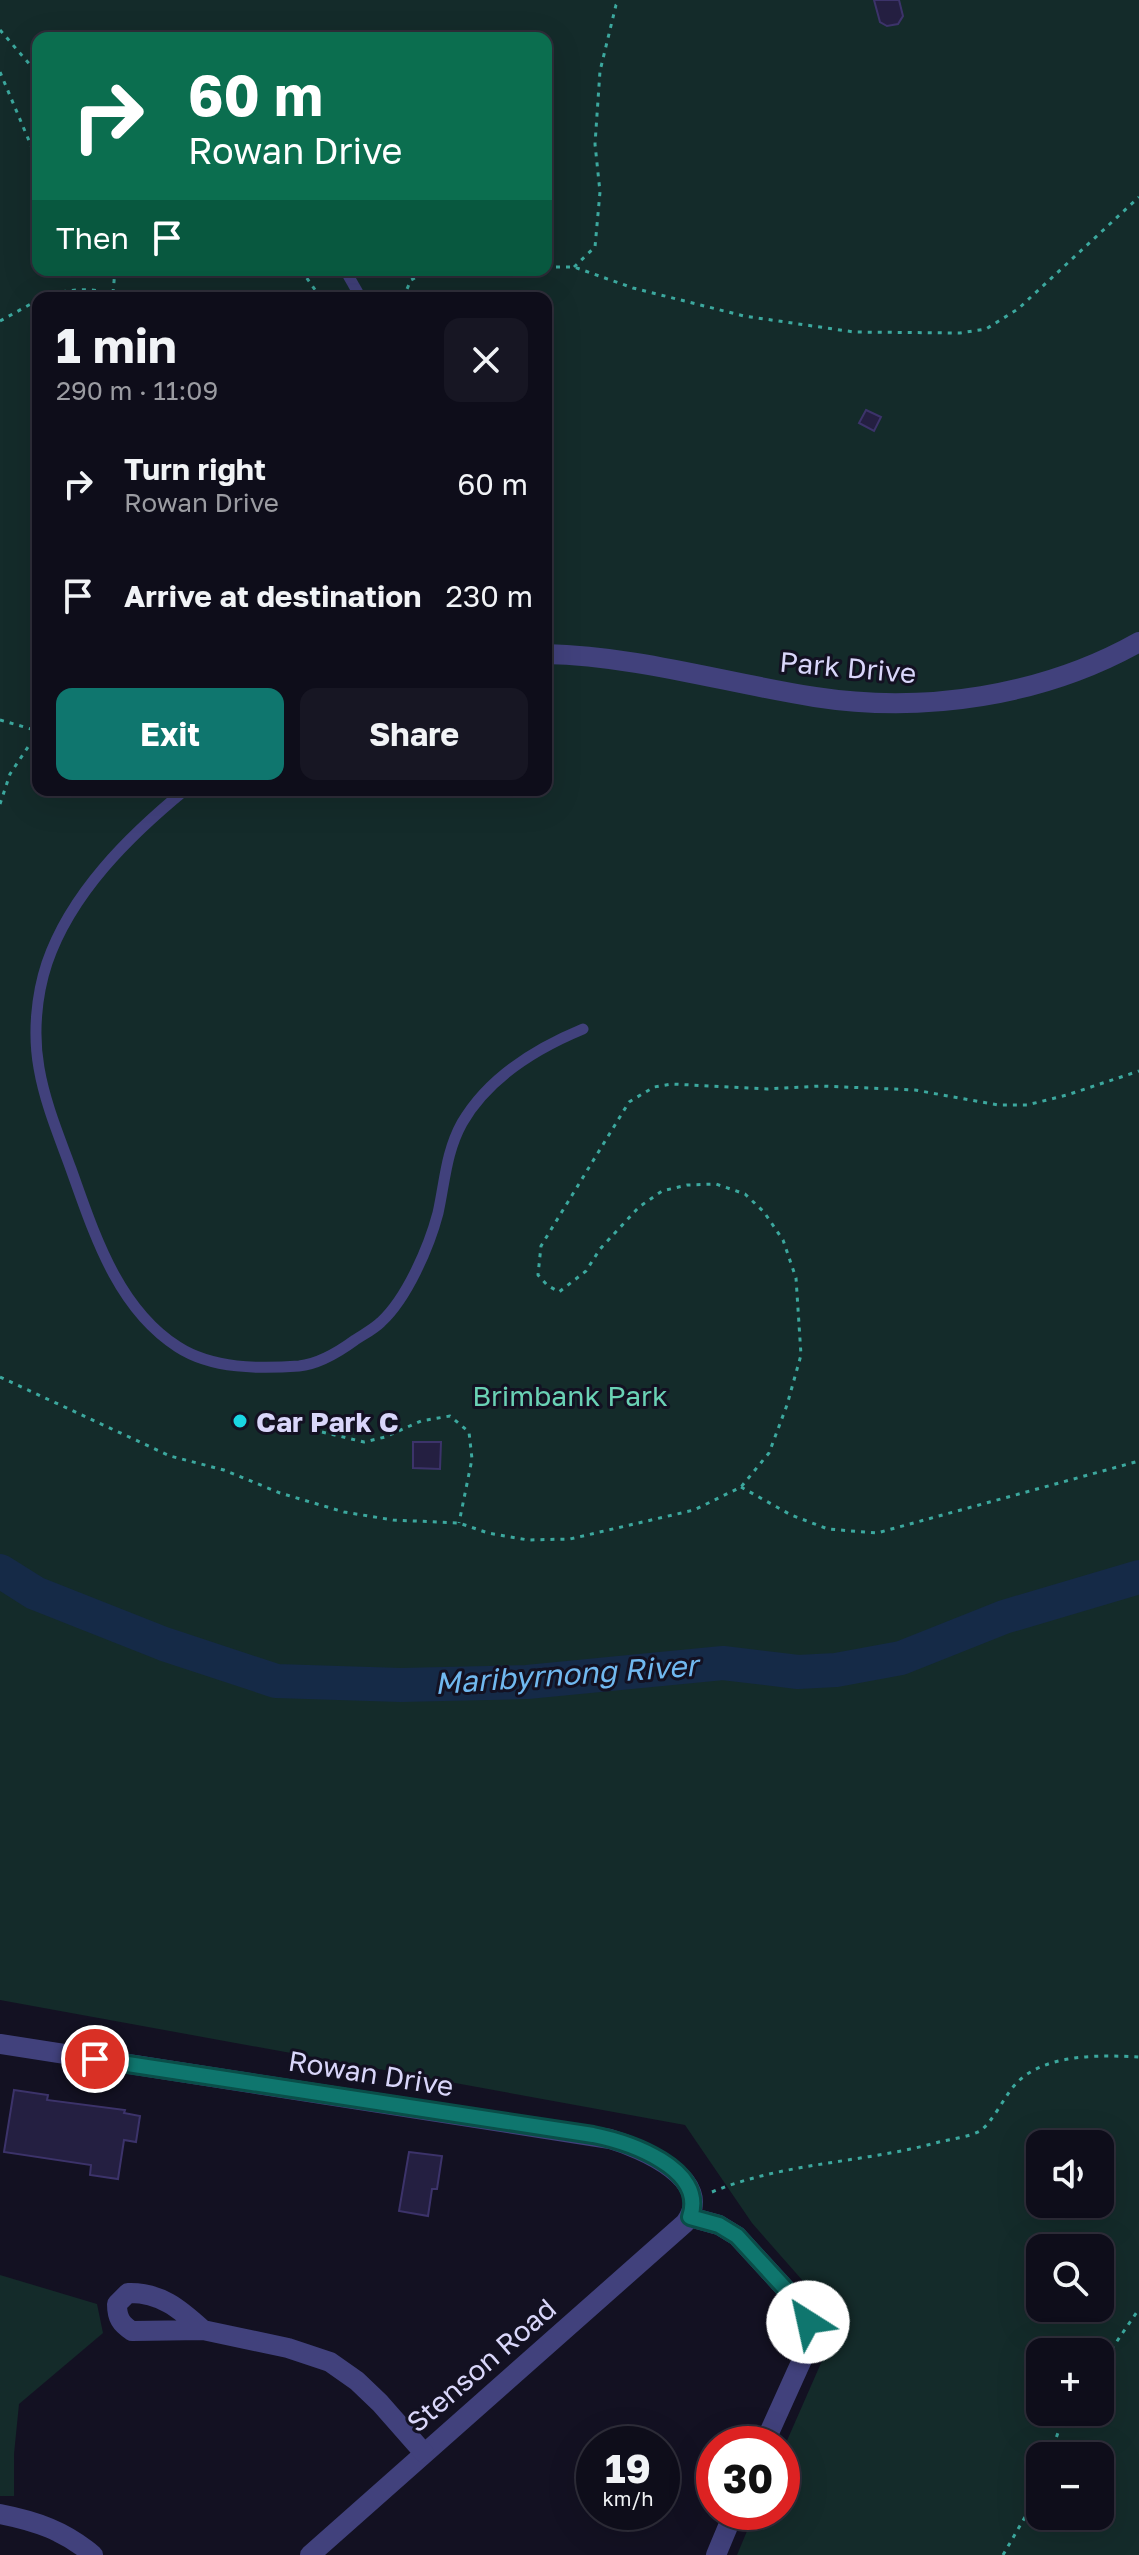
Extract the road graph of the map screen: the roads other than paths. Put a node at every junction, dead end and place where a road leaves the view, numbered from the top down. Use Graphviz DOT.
graph roads {
  1 [pos="1139,642"];
  2 [pos="552,655"];
  3 [pos="179,796"];
  4 [pos="583,1029"];
  5 [pos="0,2044"];
  6 [pos="691,2209"];
  7 [pos="203,2330"];
  8 [pos="772,2426"];
  9 [pos="424,2453"];
  10 [pos="0,2514"];
  11 [pos="726,2530"];
  12 [pos="93,2555"];
  13 [pos="310,2555"];
  14 [pos="716,2555"];
  1 -- 2 [label="street, Park Drive"];
  3 -- 4 [label="lane"];
  5 -- 6 [label="street, Rowan Drive"];
  6 -- 8 [label="street"];
  6 -- 9 [label="street, Stenson Road"];
  7 -- 9 [label="street"];
  9 -- 13 [label="street, Stenson Road"];
  10 -- 12 [label="street"];
  11 -- 14 [label="street"];
}
